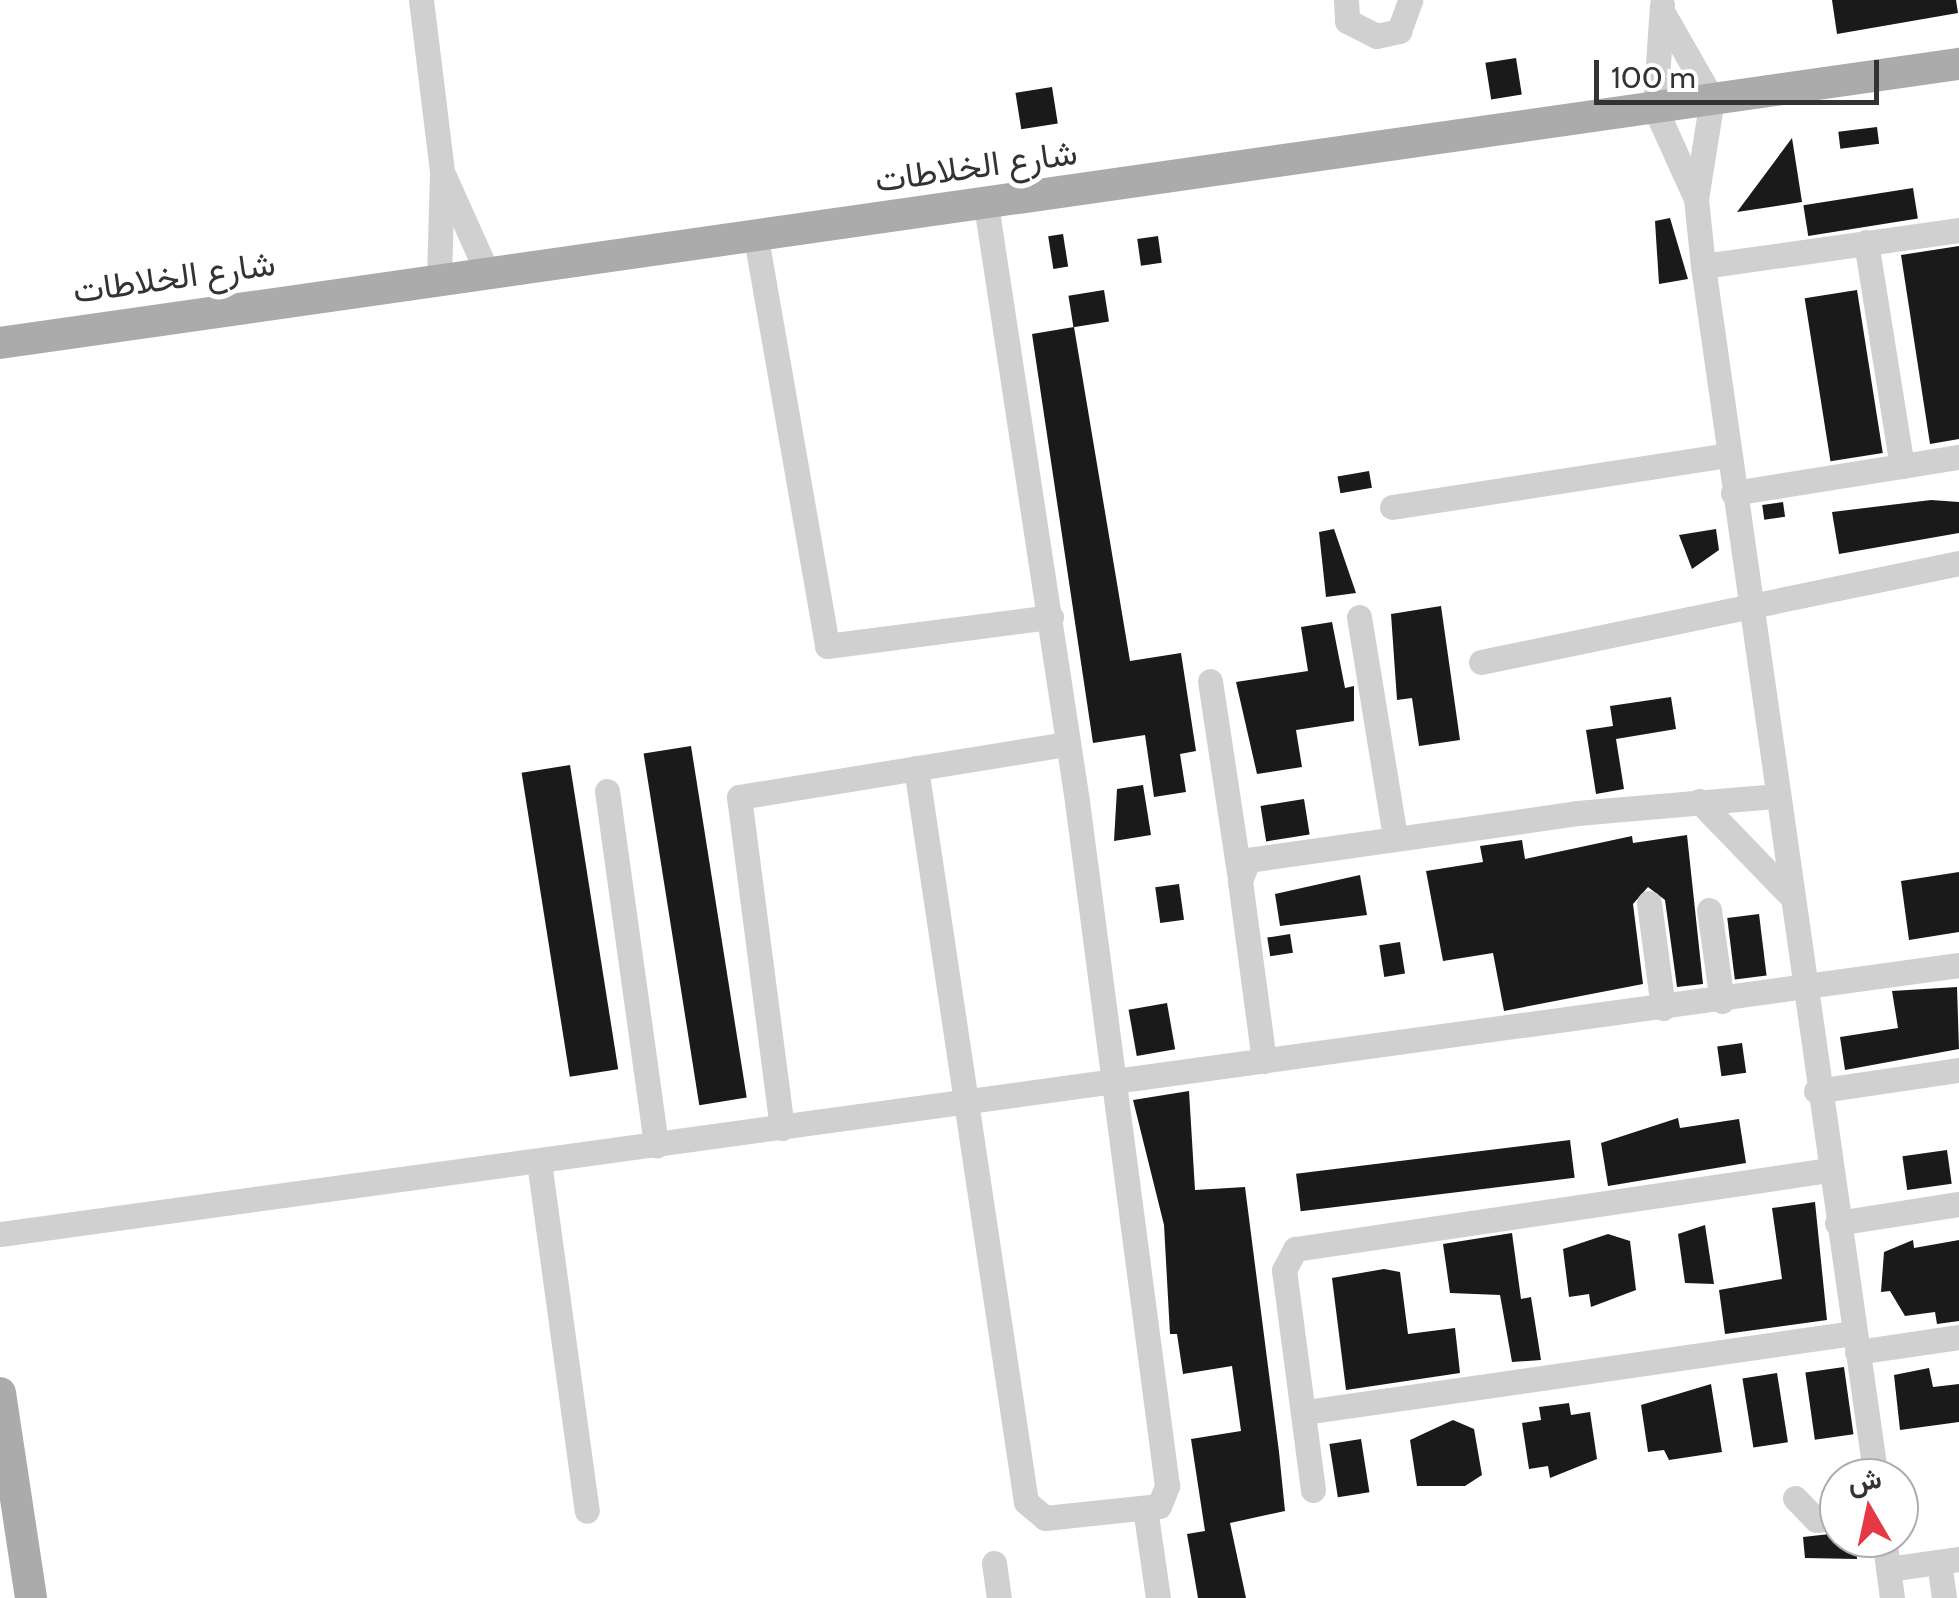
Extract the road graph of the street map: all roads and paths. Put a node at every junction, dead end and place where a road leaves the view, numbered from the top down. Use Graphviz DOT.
graph roads {
  1 [pos="421,0"];
  2 [pos="1346,0"];
  3 [pos="1410,0"];
  4 [pos="1662,6"];
  5 [pos="1959,64"];
  6 [pos="1712,100"];
  7 [pos="1655,108"];
  8 [pos="442,172"];
  9 [pos="1696,199"];
  10 [pos="986,205"];
  11 [pos="1959,230"];
  12 [pos="756,238"];
  13 [pos="1866,242"];
  14 [pos="1703,266"];
  15 [pos="487,272"];
  16 [pos="440,279"];
  17 [pos="1,342"];
  18 [pos="1728,454"];
  19 [pos="1959,457"];
  20 [pos="1902,466"];
  21 [pos="1733,493"];
  22 [pos="1392,507"];
  23 [pos="1959,563"];
  24 [pos="1748,607"];
  25 [pos="1051,617"];
  26 [pos="1359,617"];
  27 [pos="1481,662"];
  28 [pos="1210,681"];
  29 [pos="1068,744"];
  30 [pos="916,768"];
  31 [pos="607,791"];
  32 [pos="1774,796"];
  33 [pos="1699,801"];
  34 [pos="1395,838"];
  35 [pos="1240,881"];
  36 [pos="1787,892"];
  37 [pos="1648,903"];
  38 [pos="1709,910"];
  39 [pos="1959,966"];
  40 [pos="1801,992"];
  41 [pos="1722,1001"];
  42 [pos="1663,1008"];
  43 [pos="1264,1061"];
  44 [pos="1959,1070"];
  45 [pos="1112,1082"];
  46 [pos="1816,1091"];
  47 [pos="966,1103"];
  48 [pos="782,1128"];
  49 [pos="656,1146"];
  50 [pos="540,1162"];
  51 [pos="1829,1170"];
  52 [pos="1959,1204"];
  53 [pos="1837,1223"];
  54 [pos="0,1234"];
  55 [pos="1959,1337"];
  56 [pos="1856,1342"];
  57 [pos="0,1393"];
  58 [pos="1305,1412"];
  59 [pos="1873,1458"];
  60 [pos="1312,1490"];
  61 [pos="1794,1498"];
  62 [pos="1145,1508"];
  63 [pos="587,1512"];
  64 [pos="1819,1520"];
  65 [pos="1887,1558"];
  66 [pos="1949,1561"];
  67 [pos="994,1563"];
  68 [pos="1888,1568"];
  69 [pos="31,1598"];
  70 [pos="999,1598"];
  71 [pos="1158,1598"];
  72 [pos="1892,1598"];
  73 [pos="1944,1598"];
  1 -- 8 [label="street"];
  2 -- 3 [label="street"];
  4 -- 6 [label="street"];
  4 -- 7 [label="street"];
  5 -- 6 [label="main road, شارع الخلاطات"];
  6 -- 7 [label="main road, شارع الخلاطات"];
  6 -- 9 [label="street"];
  7 -- 9 [label="street"];
  7 -- 10 [label="main road, شارع الخلاطات"];
  8 -- 15 [label="street"];
  8 -- 16 [label="street"];
  9 -- 14 [label="street"];
  10 -- 12 [label="main road, شارع الخلاطات"];
  10 -- 25 [label="street"];
  11 -- 13 [label="street"];
  12 -- 15 [label="main road, شارع الخلاطات"];
  12 -- 25 [label="street"];
  13 -- 14 [label="street"];
  13 -- 20 [label="street"];
  14 -- 18 [label="street"];
  15 -- 16 [label="main road, شارع الخلاطات"];
  16 -- 17 [label="main road, شارع الخلاطات"];
  18 -- 21 [label="street"];
  18 -- 22 [label="street"];
  19 -- 20 [label="street"];
  20 -- 21 [label="street"];
  21 -- 24 [label="street"];
  23 -- 24 [label="street"];
  24 -- 27 [label="street"];
  24 -- 32 [label="street"];
  25 -- 29 [label="street"];
  26 -- 34 [label="street"];
  28 -- 35 [label="street"];
  29 -- 30 [label="street"];
  29 -- 45 [label="street"];
  30 -- 47 [label="street"];
  30 -- 48 [label="street"];
  31 -- 49 [label="street"];
  32 -- 33 [label="street"];
  32 -- 36 [label="street"];
  33 -- 34 [label="street"];
  33 -- 36 [label="street"];
  34 -- 35 [label="street"];
  35 -- 43 [label="street"];
  36 -- 40 [label="street"];
  37 -- 42 [label="street"];
  38 -- 41 [label="street"];
  39 -- 40 [label="street"];
  40 -- 41 [label="street"];
  40 -- 46 [label="street"];
  41 -- 42 [label="street"];
  42 -- 43 [label="street"];
  43 -- 45 [label="street"];
  44 -- 46 [label="street"];
  45 -- 47 [label="street"];
  45 -- 62 [label="street"];
  46 -- 51 [label="street"];
  47 -- 48 [label="street"];
  47 -- 62 [label="street"];
  48 -- 49 [label="street"];
  49 -- 50 [label="street"];
  50 -- 54 [label="street"];
  50 -- 63 [label="street"];
  51 -- 53 [label="street"];
  51 -- 58 [label="street"];
  52 -- 53 [label="street"];
  53 -- 56 [label="street"];
  55 -- 56 [label="street"];
  56 -- 58 [label="street"];
  56 -- 59 [label="street"];
  57 -- 69 [label="main road"];
  58 -- 60 [label="street"];
  61 -- 64 [label="street"];
  62 -- 71 [label="street"];
  65 -- 68 [label="street"];
  66 -- 68 [label="street"];
  66 -- 73 [label="street"];
  67 -- 70 [label="street"];
  68 -- 72 [label="street"];
}
